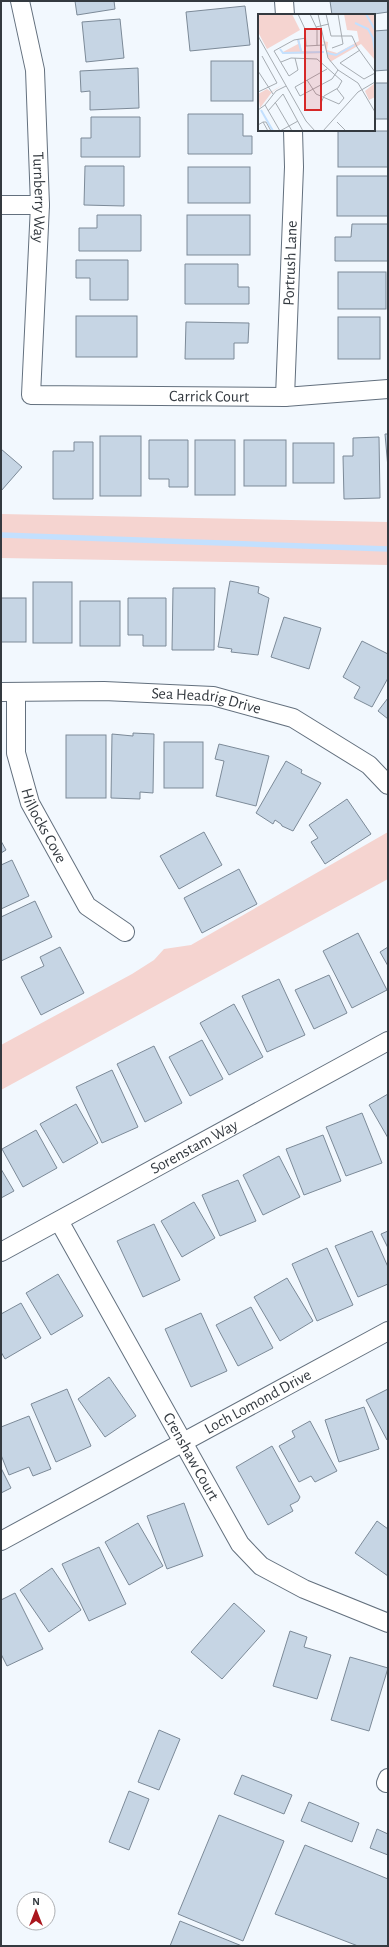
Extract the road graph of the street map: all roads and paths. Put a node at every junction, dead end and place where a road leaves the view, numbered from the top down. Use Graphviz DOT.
graph roads {
  1 [pos="20,1"];
  2 [pos="284,1"];
  3 [pos="285,14"];
  4 [pos="293,131"];
  5 [pos="1,205"];
  6 [pos="40,205"];
  7 [pos="388,390"];
  8 [pos="31,395"];
  9 [pos="285,397"];
  10 [pos="9,692"];
  11 [pos="388,785"];
  12 [pos="125,932"];
  13 [pos="388,1041"];
  14 [pos="59,1221"];
  15 [pos="1,1252"];
  16 [pos="388,1331"];
  17 [pos="182,1443"];
  18 [pos="1,1541"];
  19 [pos="388,1623"];
  1 -- 6 [label="street, Turnberry Way"];
  2 -- 3 [label="street"];
  4 -- 9 [label="street, Portrush Lane"];
  5 -- 6 [label="street"];
  6 -- 8 [label="street, Turnberry Way"];
  7 -- 9 [label="street, Carrick Court"];
  8 -- 9 [label="street, Carrick Court"];
  10 -- 11 [label="street, Sea Headrig Drive"];
  10 -- 12 [label="street, Hillocks Cove"];
  13 -- 14 [label="street, Sorenstam Way"];
  14 -- 15 [label="street, Sorenstam Way"];
  14 -- 17 [label="street, Crenshaw Court"];
  16 -- 17 [label="street, Loch Lomond Drive"];
  17 -- 18 [label="street, Loch Lomond Drive"];
  17 -- 19 [label="street, Crenshaw Court"];
}
